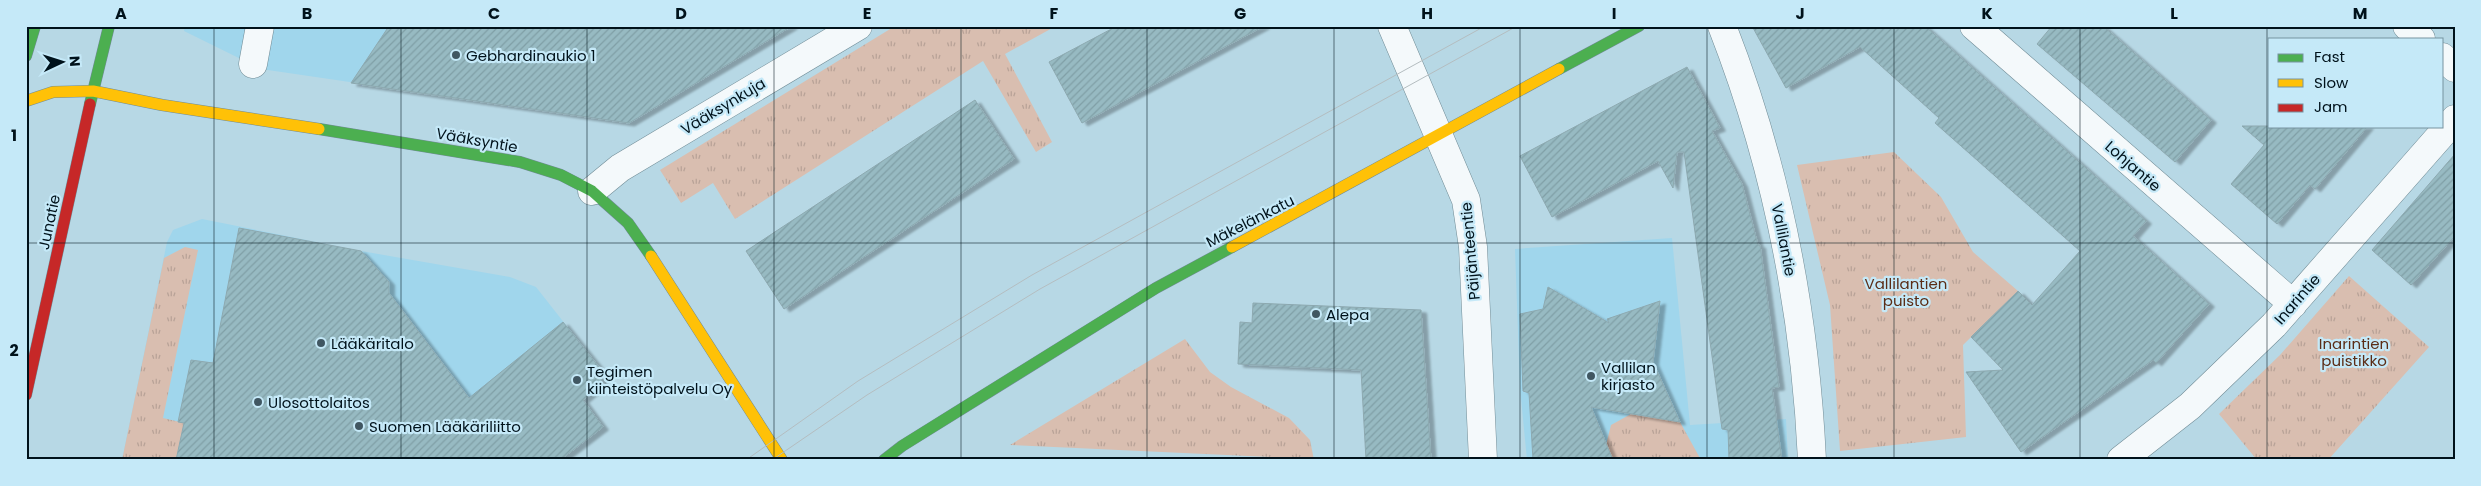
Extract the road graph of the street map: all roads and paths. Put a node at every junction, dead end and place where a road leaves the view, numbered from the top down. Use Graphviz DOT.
graph roads {
  1 [pos="35,26"];
  2 [pos="109,26"];
  3 [pos="260,26"];
  4 [pos="858,26"];
  5 [pos="1392,26"];
  6 [pos="1639,26"];
  7 [pos="1722,26"];
  8 [pos="1974,26"];
  9 [pos="2407,26"];
  10 [pos="2420,38"];
  11 [pos="26,56"];
  12 [pos="2444,59"];
  13 [pos="253,64"];
  14 [pos="2455,68"];
  15 [pos="93,91"];
  16 [pos="26,100"];
  17 [pos="2455,119"];
  18 [pos="1440,135"];
  19 [pos="592,191"];
  20 [pos="2293,304"];
  21 [pos="26,395"];
  22 [pos="782,460"];
  23 [pos="884,460"];
  24 [pos="1483,460"];
  25 [pos="1812,460"];
  26 [pos="2121,460"];
  1 -- 11 [label="main road"];
  2 -- 15 [label="main road, Junatie"];
  3 -- 13 [label="street"];
  4 -- 19 [label="street, Vääksynkuja"];
  5 -- 18 [label="street, Päijänteentie"];
  6 -- 18 [label="main road, Mäkelänkatu"];
  7 -- 25 [label="street, Vallilantie"];
  8 -- 20 [label="street, Lohjantie"];
  9 -- 10 [label="street"];
  12 -- 14 [label="street"];
  15 -- 16 [label="main road, Vääksyntie"];
  15 -- 19 [label="main road, Vääksyntie"];
  15 -- 21 [label="main road, Junatie"];
  17 -- 20 [label="street, Inarintie"];
  18 -- 23 [label="main road, Mäkelänkatu"];
  18 -- 24 [label="street, Päijänteentie"];
  19 -- 22 [label="main road, Vääksyntie"];
  20 -- 26 [label="street, Inarintie"];
}
